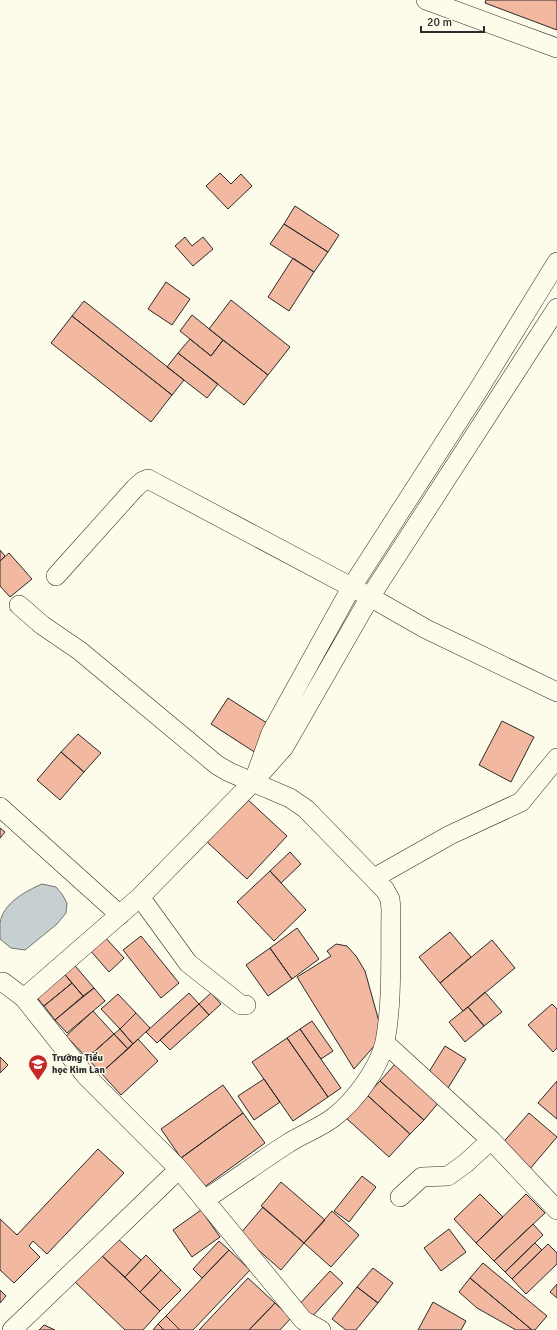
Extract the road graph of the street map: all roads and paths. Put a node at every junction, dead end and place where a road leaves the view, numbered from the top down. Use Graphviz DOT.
graph roads {
  1 [pos="426,0"];
  2 [pos="557,48"];
  3 [pos="557,262"];
  4 [pos="557,308"];
  5 [pos="56,576"];
  6 [pos="351,588"];
  7 [pos="370,597"];
  8 [pos="19,605"];
  9 [pos="557,692"];
  10 [pos="557,758"];
  11 [pos="253,782"];
  12 [pos="0,807"];
  13 [pos="374,878"];
  14 [pos="140,897"];
  15 [pos="120,915"];
  16 [pos="1,981"];
  17 [pos="24,998"];
  18 [pos="246,1005"];
  19 [pos="384,1043"];
  20 [pos="491,1140"];
  21 [pos="179,1169"];
  22 [pos="400,1196"];
  23 [pos="204,1200"];
  24 [pos="557,1210"];
  25 [pos="299,1325"];
  26 [pos="12,1330"];
  27 [pos="321,1330"];
  1 -- 2 [label="street"];
  3 -- 6 [label="street"];
  4 -- 7 [label="street"];
  5 -- 6 [label="street"];
  6 -- 7 [label="street"];
  6 -- 11 [label="street"];
  7 -- 9 [label="street"];
  7 -- 11 [label="street"];
  8 -- 11 [label="street"];
  10 -- 13 [label="street"];
  11 -- 13 [label="street"];
  11 -- 14 [label="street"];
  12 -- 15 [label="street"];
  13 -- 19 [label="street"];
  14 -- 15 [label="street"];
  14 -- 18 [label="street"];
  15 -- 17 [label="street"];
  16 -- 17 [label="street"];
  17 -- 21 [label="street"];
  19 -- 20 [label="street"];
  19 -- 23 [label="street"];
  20 -- 22 [label="street"];
  20 -- 24 [label="street"];
  21 -- 23 [label="street"];
  21 -- 26 [label="street"];
  23 -- 25 [label="street"];
  25 -- 27 [label="street"];
}
